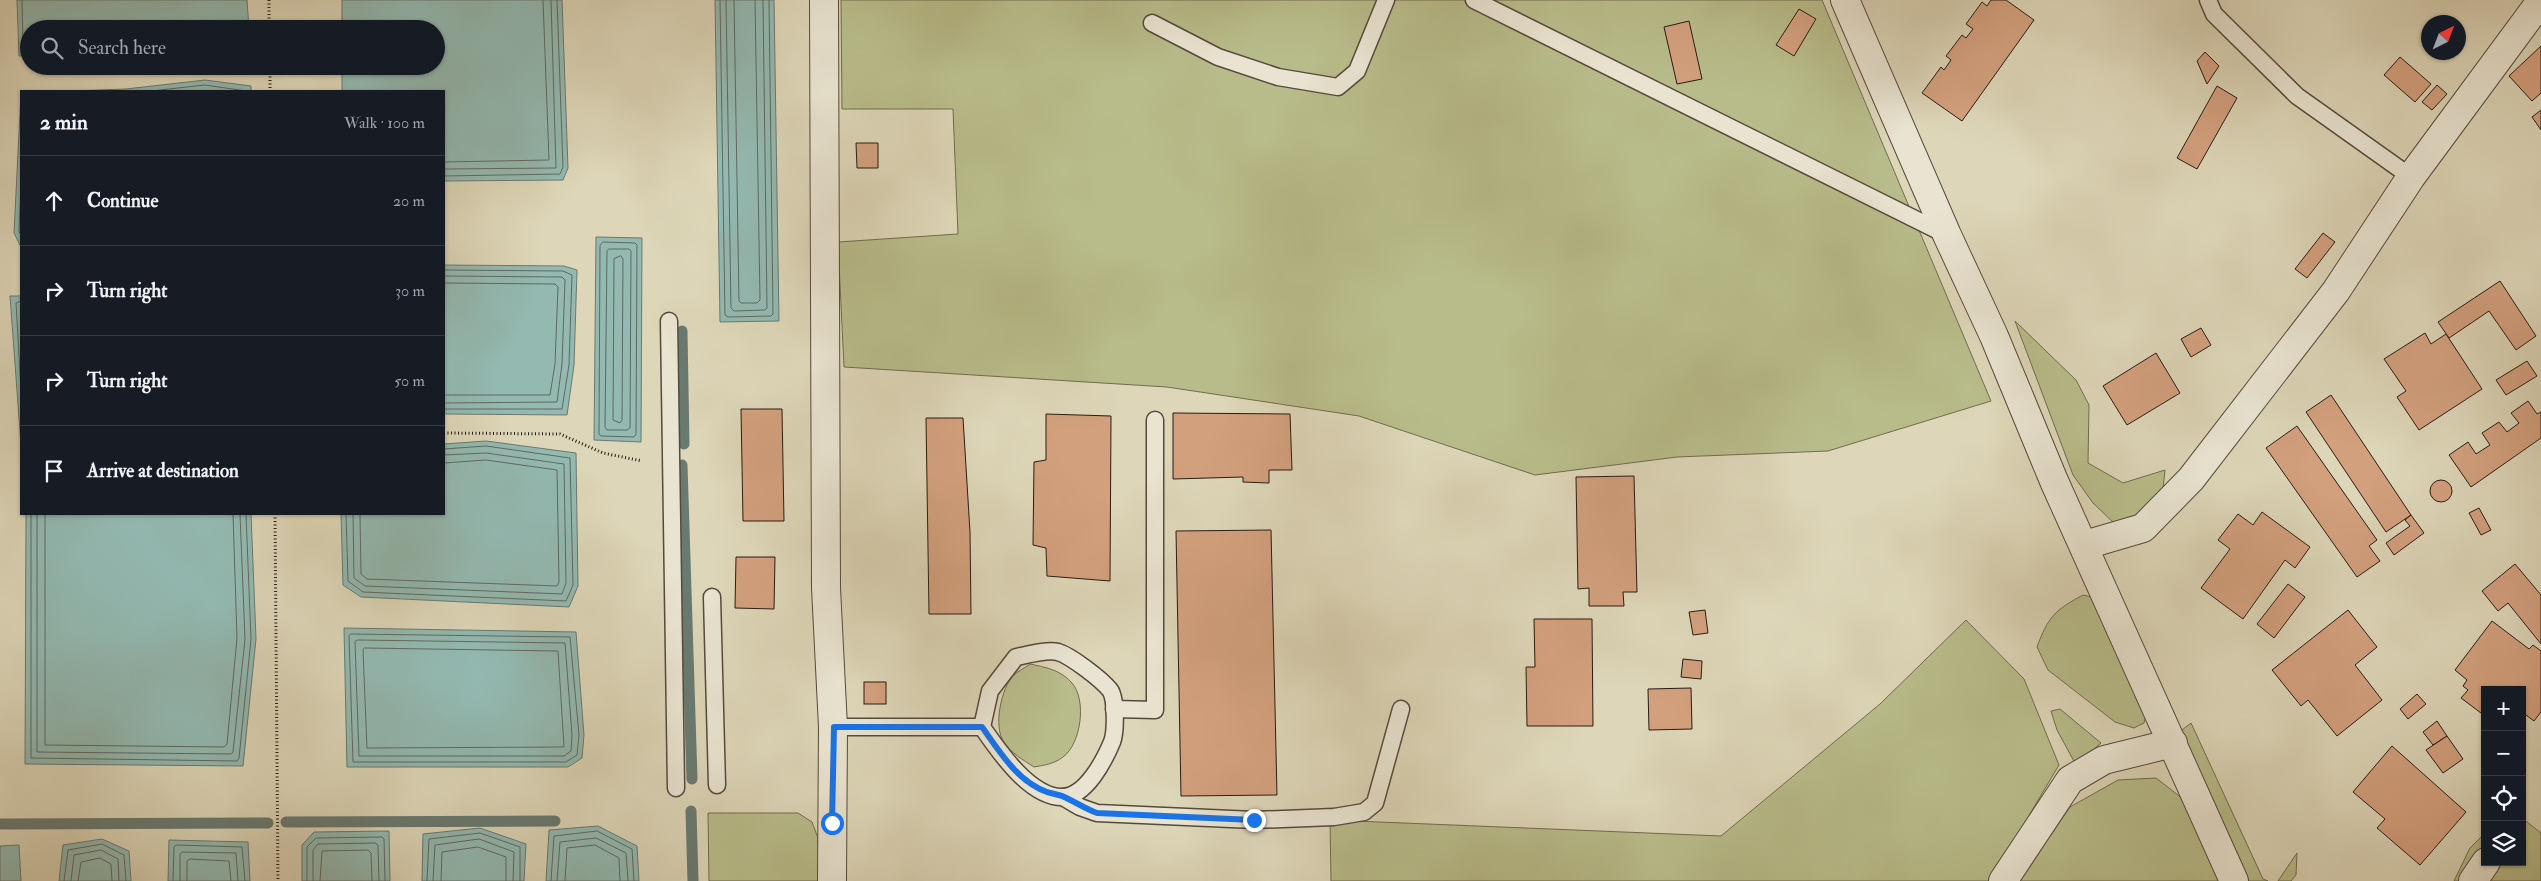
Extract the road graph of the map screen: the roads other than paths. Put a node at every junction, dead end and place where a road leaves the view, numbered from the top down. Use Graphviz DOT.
graph roads {
  1 [pos="824,0"];
  2 [pos="1386,0"];
  3 [pos="1474,0"];
  4 [pos="1845,0"];
  5 [pos="2208,0"];
  6 [pos="2541,1"];
  7 [pos="1152,23"];
  8 [pos="2411,177"];
  9 [pos="1946,236"];
  10 [pos="669,321"];
  11 [pos="1155,420"];
  12 [pos="2085,545"];
  13 [pos="712,597"];
  14 [pos="1114,709"];
  15 [pos="1401,709"];
  16 [pos="834,727"];
  17 [pos="982,727"];
  18 [pos="2173,743"];
  19 [pos="717,784"];
  20 [pos="676,788"];
  21 [pos="1063,796"];
  22 [pos="2483,866"];
  23 [pos="832,881"];
  24 [pos="2004,881"];
  25 [pos="2234,881"];
  26 [pos="2473,881"];
  1 -- 16 [label="street"];
  2 -- 7 [label="lane"];
  3 -- 9 [label="lane"];
  4 -- 9 [label="street"];
  5 -- 8 [label="lane"];
  6 -- 8 [label="street"];
  8 -- 12 [label="street"];
  9 -- 12 [label="street"];
  10 -- 20 [label="lane"];
  11 -- 14 [label="lane"];
  12 -- 18 [label="street"];
  13 -- 19 [label="lane"];
  14 -- 17 [label="lane"];
  14 -- 21 [label="lane"];
  15 -- 21 [label="lane"];
  16 -- 17 [label="lane"];
  16 -- 23 [label="street"];
  17 -- 21 [label="lane"];
  18 -- 24 [label="street"];
  18 -- 25 [label="street"];
  22 -- 26 [label="street"];
}
